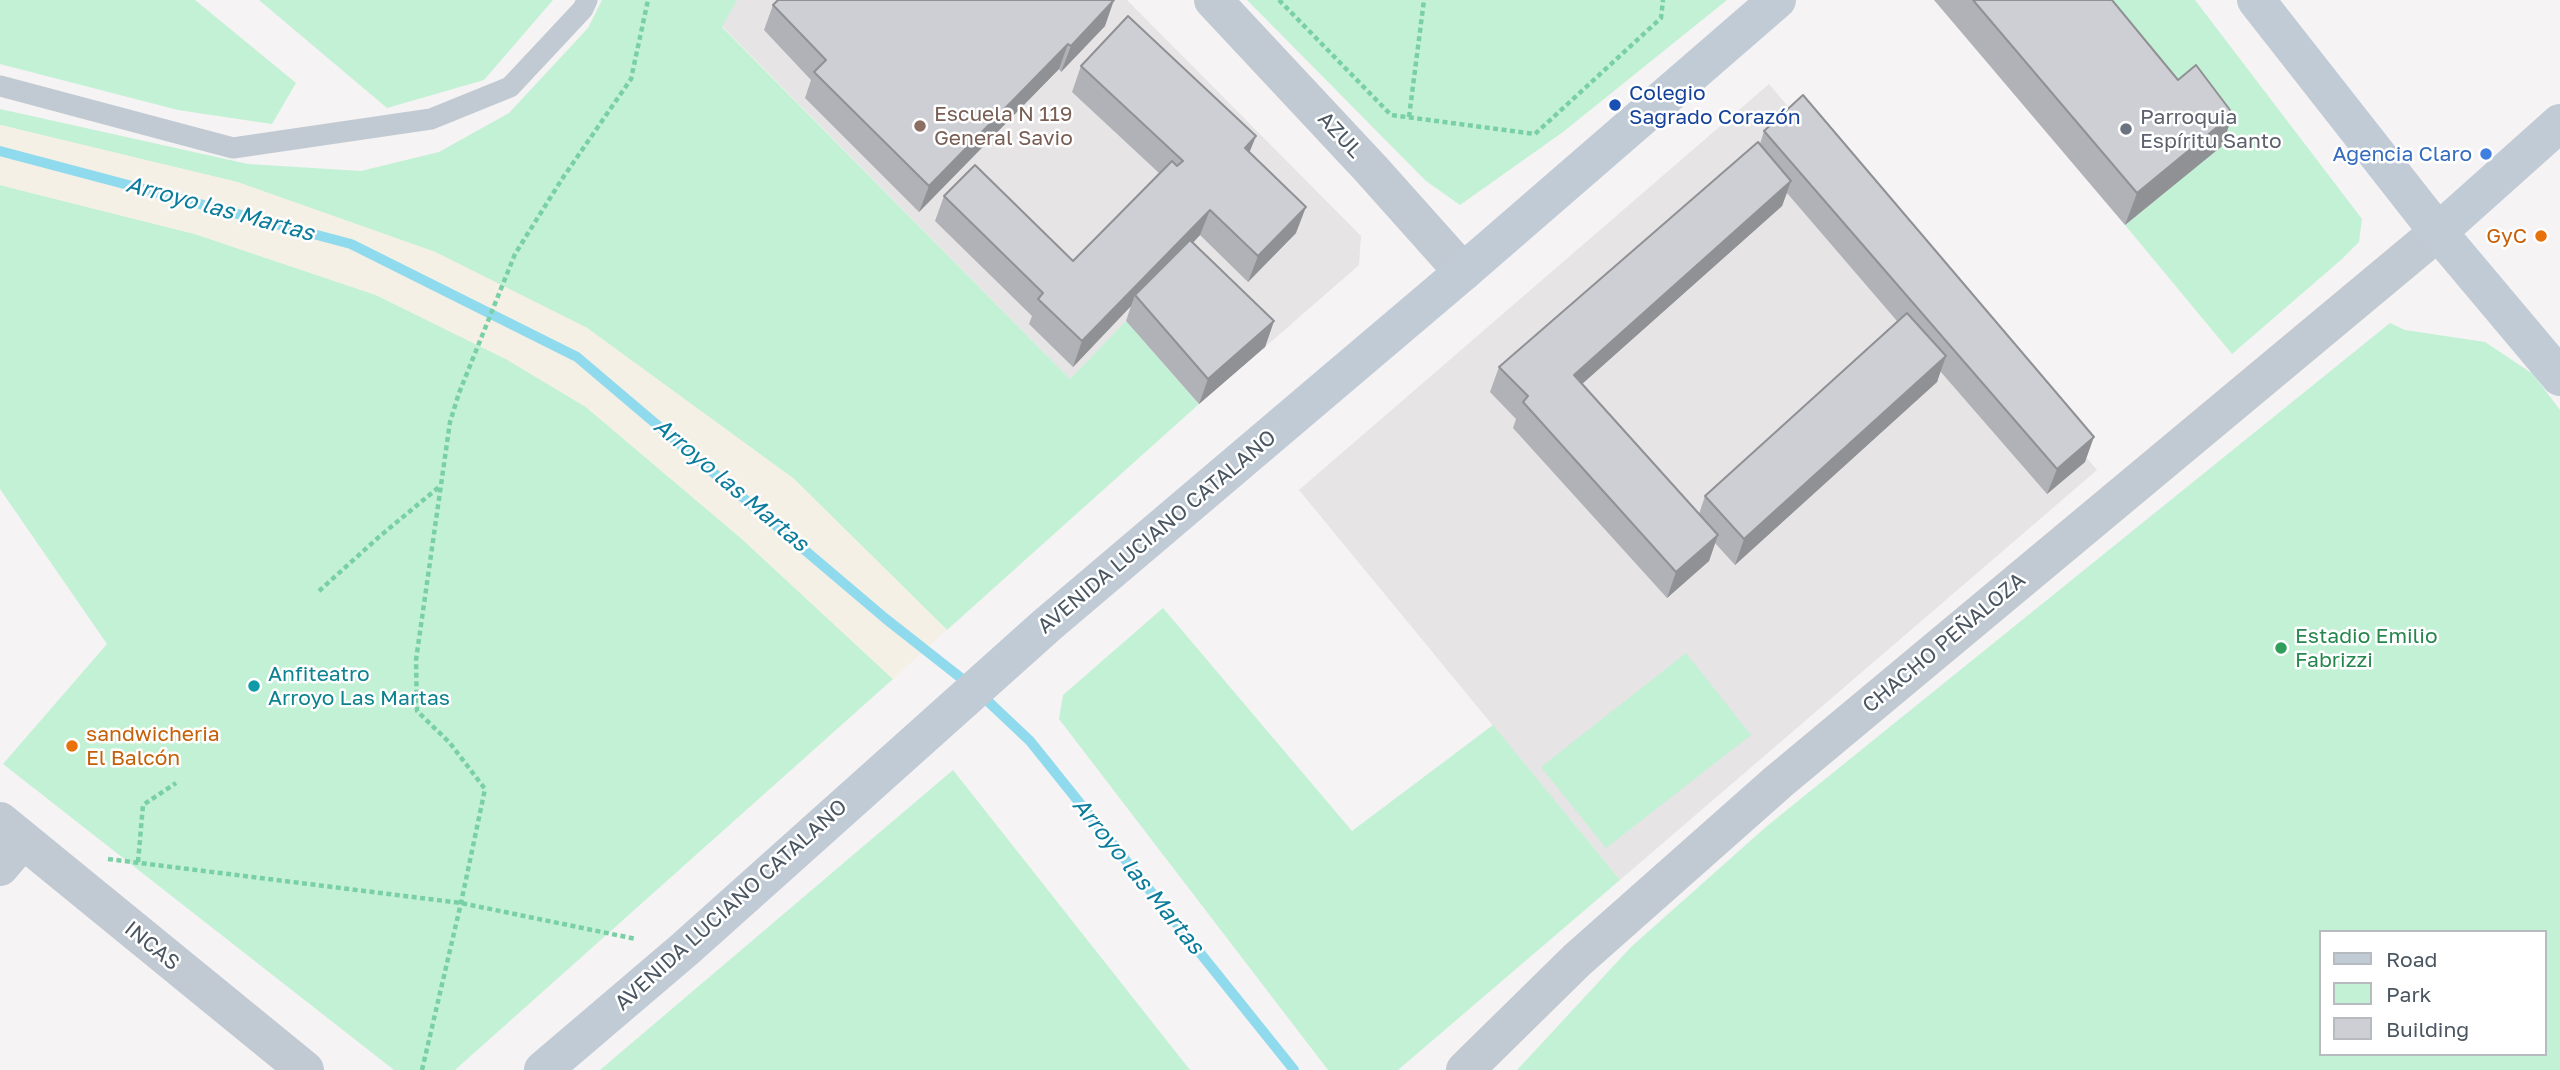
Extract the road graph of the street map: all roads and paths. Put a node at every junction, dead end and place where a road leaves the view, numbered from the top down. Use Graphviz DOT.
graph roads {
  1 [pos="587,0"];
  2 [pos="648,0"];
  3 [pos="1213,0"];
  4 [pos="1279,0"];
  5 [pos="1424,0"];
  6 [pos="1663,0"];
  7 [pos="1777,0"];
  8 [pos="2256,0"];
  9 [pos="0,86"];
  10 [pos="1409,117"];
  11 [pos="2560,123"];
  12 [pos="2438,232"];
  13 [pos="1464,272"];
  14 [pos="2560,377"];
  15 [pos="440,487"];
  16 [pos="319,592"];
  17 [pos="176,783"];
  18 [pos="8,843"];
  19 [pos="100,858"];
  20 [pos="138,862"];
  21 [pos="461,903"];
  22 [pos="685,949"];
  23 [pos="305,1070"];
  24 [pos="422,1070"];
  25 [pos="543,1070"];
  26 [pos="1465,1070"];
  1 -- 9 [label="lane"];
  2 -- 15 [label="path"];
  3 -- 13 [label="street, AZUL"];
  4 -- 10 [label="path"];
  5 -- 10 [label="path"];
  6 -- 10 [label="path"];
  7 -- 13 [label="main road, AVENIDA LUCIANO CATALANO"];
  8 -- 12 [label="main road"];
  11 -- 12 [label="main road"];
  12 -- 14 [label="main road"];
  12 -- 26 [label="street, CHACHO PEÑALOZA"];
  13 -- 22 [label="main road, AVENIDA LUCIANO CATALANO"];
  15 -- 16 [label="path"];
  15 -- 21 [label="path"];
  17 -- 20 [label="path"];
  18 -- 23 [label="street, INCAS"];
  19 -- 20 [label="path"];
  20 -- 21 [label="path"];
  21 -- 22 [label="path"];
  21 -- 24 [label="path"];
  22 -- 25 [label="main road, AVENIDA LUCIANO CATALANO"];
}
